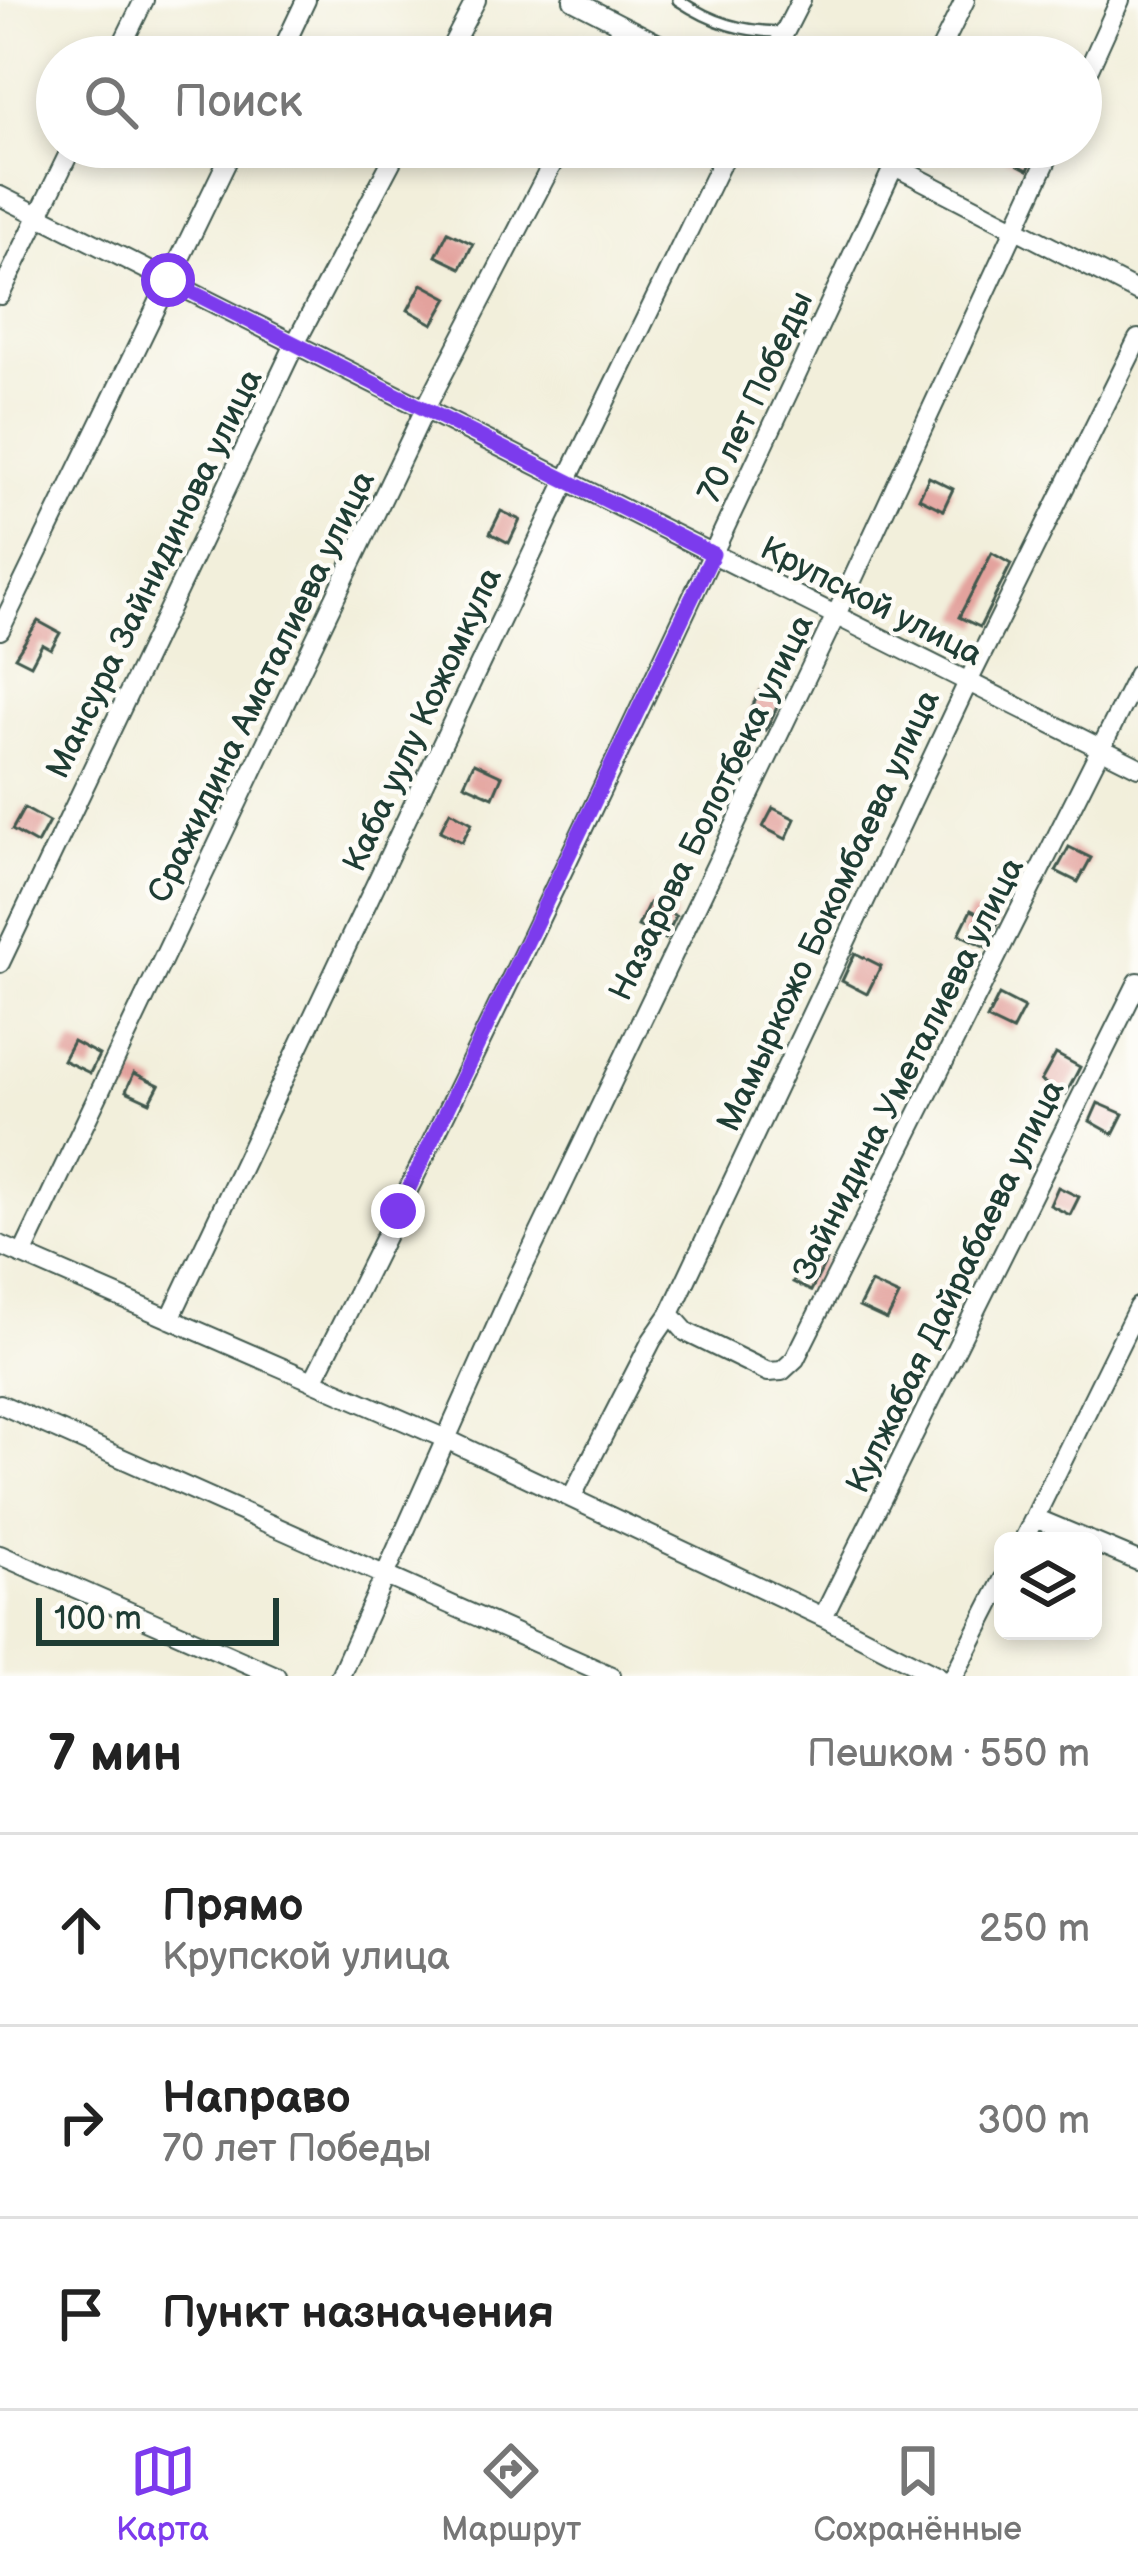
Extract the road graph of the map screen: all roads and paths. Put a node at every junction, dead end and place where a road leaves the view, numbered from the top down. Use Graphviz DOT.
graph roads {
  1 [pos="144,0"];
  2 [pos="307,0"];
  3 [pos="476,0"];
  4 [pos="573,0"];
  5 [pos="678,0"];
  6 [pos="801,0"];
  7 [pos="964,0"];
  8 [pos="1120,0"];
  9 [pos="623,26"];
  10 [pos="784,32"];
  11 [pos="126,36"];
  12 [pos="289,36"];
  13 [pos="457,36"];
  14 [pos="618,36"];
  15 [pos="642,36"];
  16 [pos="782,36"];
  17 [pos="947,36"];
  18 [pos="1102,40"];
  19 [pos="62,168"];
  20 [pos="224,168"];
  21 [pos="388,168"];
  22 [pos="550,168"];
  23 [pos="718,168"];
  24 [pos="891,168"];
  25 [pos="917,168"];
  26 [pos="1044,168"];
  27 [pos="0,196"];
  28 [pos="39,215"];
  29 [pos="1016,229"];
  30 [pos="168,280"];
  31 [pos="1138,292"];
  32 [pos="0,295"];
  33 [pos="1138,339"];
  34 [pos="296,344"];
  35 [pos="425,409"];
  36 [pos="567,480"];
  37 [pos="713,554"];
  38 [pos="836,615"];
  39 [pos="0,630"];
  40 [pos="1138,674"];
  41 [pos="968,682"];
  42 [pos="1100,748"];
  43 [pos="1138,767"];
  44 [pos="0,964"];
  45 [pos="1138,982"];
  46 [pos="0,1246"];
  47 [pos="22,1255"];
  48 [pos="1138,1307"];
  49 [pos="670,1314"];
  50 [pos="170,1319"];
  51 [pos="313,1381"];
  52 [pos="0,1404"];
  53 [pos="446,1439"];
  54 [pos="571,1498"];
  55 [pos="1035,1517"];
  56 [pos="1028,1532"];
  57 [pos="1069,1532"];
  58 [pos="1102,1546"];
  59 [pos="0,1555"];
  60 [pos="1138,1561"];
  61 [pos="386,1574"];
  62 [pos="994,1598"];
  63 [pos="823,1617"];
  64 [pos="276,1676"];
  65 [pos="340,1676"];
  66 [pos="611,1676"];
  67 [pos="938,1676"];
  68 [pos="954,1676"];
  1 -- 11 [label="street"];
  2 -- 12 [label="street"];
  3 -- 13 [label="street"];
  4 -- 9 [label="street"];
  5 -- 10 [label="lane"];
  6 -- 10 [label="street"];
  7 -- 17 [label="street"];
  8 -- 18 [label="street"];
  9 -- 14 [label="street"];
  9 -- 15 [label="street"];
  10 -- 16 [label="street"];
  19 -- 28 [label="street"];
  20 -- 30 [label="street"];
  21 -- 34 [label="street, Мансура Зайнидинова улица"];
  22 -- 35 [label="street, Сражидина Аматалиева улица"];
  23 -- 36 [label="street, Каба уулу Кожомкула"];
  24 -- 37 [label="street, 70 лет Победы"];
  25 -- 29 [label="street"];
  26 -- 29 [label="street, Назарова Болотбека улица"];
  27 -- 28 [label="street, Крупской улица"];
  28 -- 30 [label="street, Крупской улица"];
  28 -- 32 [label="street"];
  29 -- 31 [label="street"];
  29 -- 38 [label="street, Назарова Болотбека улица"];
  30 -- 34 [label="street, Крупской улица"];
  30 -- 39 [label="street"];
  33 -- 41 [label="street, Мамыркожо Бокомбаева улица"];
  34 -- 35 [label="street, Крупской улица"];
  34 -- 44 [label="street, Мансура Зайнидинова улица"];
  35 -- 36 [label="street, Крупской улица"];
  35 -- 47 [label="street, Сражидина Аматалиева улица"];
  36 -- 37 [label="street, Крупской улица"];
  36 -- 50 [label="street, Каба уулу Кожомкула"];
  37 -- 38 [label="street, Крупской улица"];
  37 -- 51 [label="street, 70 лет Победы"];
  38 -- 41 [label="street, Крупской улица"];
  38 -- 53 [label="street, Назарова Болотбека улица"];
  40 -- 42 [label="street, Зайнидина Уметалиева улица"];
  41 -- 42 [label="street, Крупской улица"];
  41 -- 49 [label="street, Мамыркожо Бокомбаева улица"];
  42 -- 43 [label="street, Крупской улица"];
  42 -- 49 [label="street, Зайнидина Уметалиева улица"];
  45 -- 63 [label="street, Кулжабая Дайрабаева улица"];
  46 -- 47 [label="street"];
  47 -- 50 [label="street"];
  48 -- 55 [label="street"];
  49 -- 54 [label="street, Мамыркожо Бокомбаева улица"];
  50 -- 51 [label="street"];
  51 -- 53 [label="street"];
  52 -- 61 [label="street"];
  53 -- 54 [label="street"];
  53 -- 61 [label="street, Назарова Болотбека улица"];
  54 -- 63 [label="street"];
  55 -- 56 [label="street"];
  55 -- 57 [label="street"];
  58 -- 60 [label="street"];
  59 -- 64 [label="street"];
  61 -- 65 [label="street, Назарова Болотбека улица"];
  61 -- 66 [label="street"];
  62 -- 68 [label="street"];
  63 -- 67 [label="street"];
}
